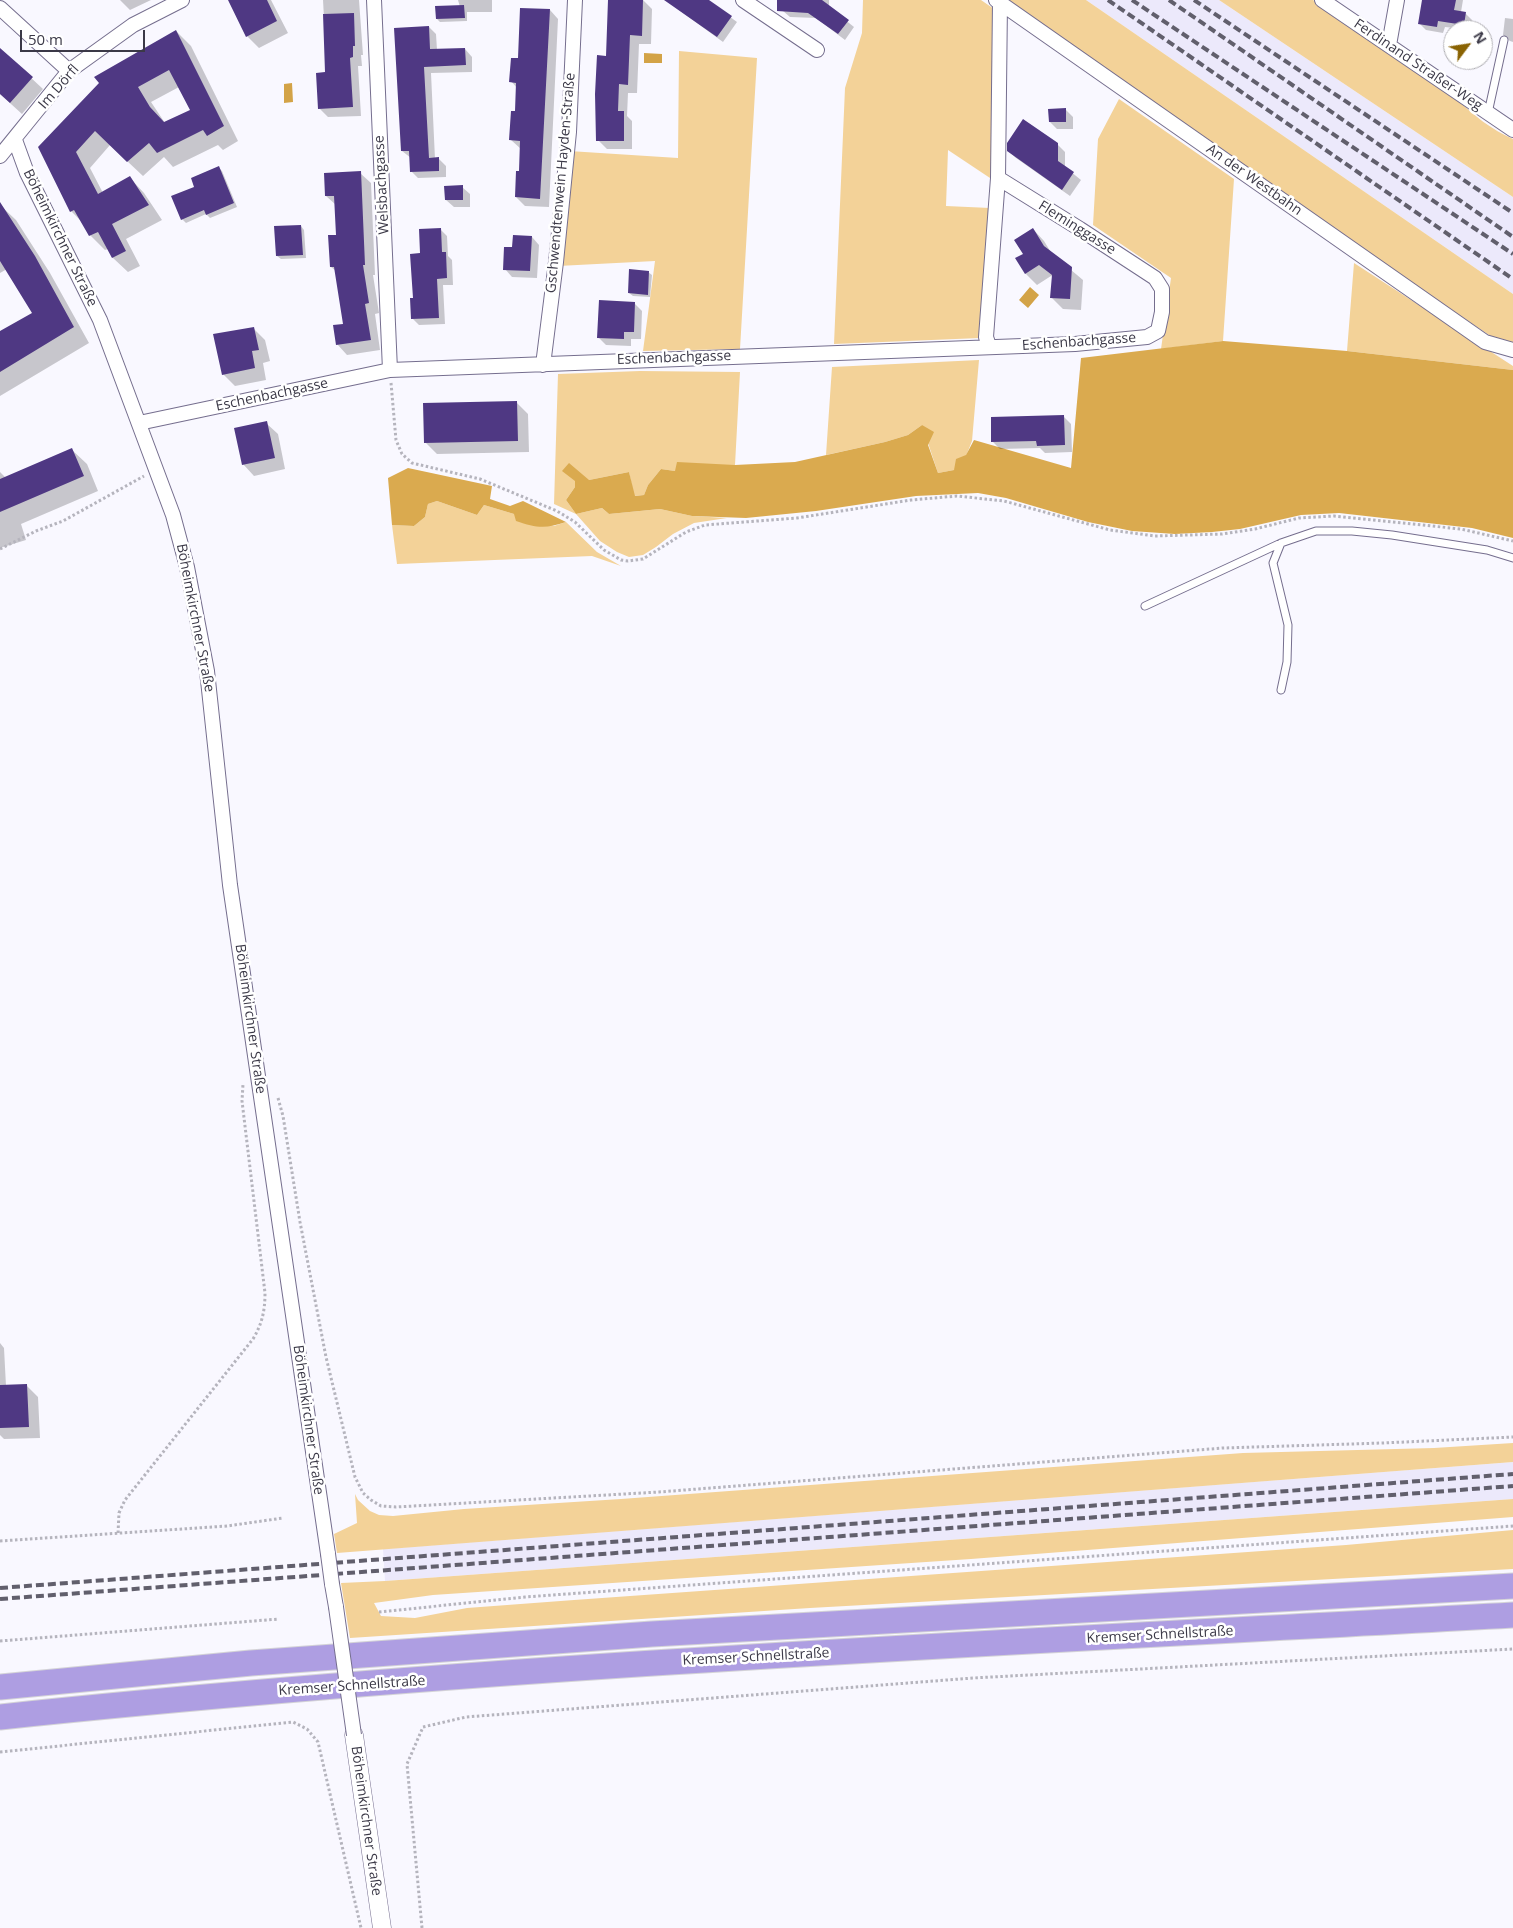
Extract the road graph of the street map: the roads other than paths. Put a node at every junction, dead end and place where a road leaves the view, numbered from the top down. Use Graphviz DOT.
graph roads {
  1 [pos="182,0"];
  2 [pos="374,0"];
  3 [pos="575,0"];
  4 [pos="744,0"];
  5 [pos="1322,0"];
  6 [pos="1398,0"];
  7 [pos="998,1"];
  8 [pos="0,8"];
  9 [pos="1504,40"];
  10 [pos="1388,45"];
  11 [pos="816,50"];
  12 [pos="70,71"];
  13 [pos="1488,113"];
  14 [pos="1513,130"];
  15 [pos="15,140"];
  16 [pos="0,156"];
  17 [pos="998,178"];
  18 [pos="1155,278"];
  19 [pos="989,346"];
  20 [pos="1513,350"];
  21 [pos="542,365"];
  22 [pos="390,370"];
  23 [pos="139,422"];
  24 [pos="1281,543"];
  25 [pos="1513,558"];
  26 [pos="1145,606"];
  27 [pos="1281,690"];
  28 [pos="1513,1586"];
  29 [pos="1513,1615"];
  30 [pos="0,1687"];
  31 [pos="0,1717"];
  32 [pos="354,1735"];
  33 [pos="382,1928"];
  1 -- 12 [label="street, Im Dörfl"];
  2 -- 22 [label="street, Welsbachgasse"];
  3 -- 21 [label="street, Gschwendtenwein Hayden-Straße"];
  4 -- 11 [label="street"];
  5 -- 10 [label="street, Ferdinand Straßer-Weg"];
  6 -- 10 [label="street"];
  7 -- 17 [label="street, An der Westbahn"];
  7 -- 20 [label="street, An der Westbahn"];
  8 -- 12 [label="street"];
  9 -- 13 [label="lane"];
  10 -- 13 [label="street, Ferdinand Straßer-Weg"];
  12 -- 15 [label="street, Im Dörfl"];
  13 -- 14 [label="street, Ferdinand Straßer-Weg"];
  15 -- 16 [label="street, Im Dörfl"];
  15 -- 23 [label="street, Böheimkirchner Straße"];
  17 -- 18 [label="street, Fleminggasse"];
  17 -- 19 [label="street, An der Westbahn"];
  18 -- 19 [label="street, Eschenbachgasse"];
  19 -- 21 [label="street, Eschenbachgasse"];
  21 -- 22 [label="street, Eschenbachgasse"];
  22 -- 23 [label="street, Eschenbachgasse"];
  23 -- 32 [label="street, Böheimkirchner Straße, bridge"];
  24 -- 25 [label="lane"];
  24 -- 26 [label="lane"];
  24 -- 27 [label="lane"];
  28 -- 30 [label="highway, Kremser Schnellstraße"];
  29 -- 31 [label="highway, Kremser Schnellstraße"];
  32 -- 33 [label="street, Böheimkirchner Straße"];
}
